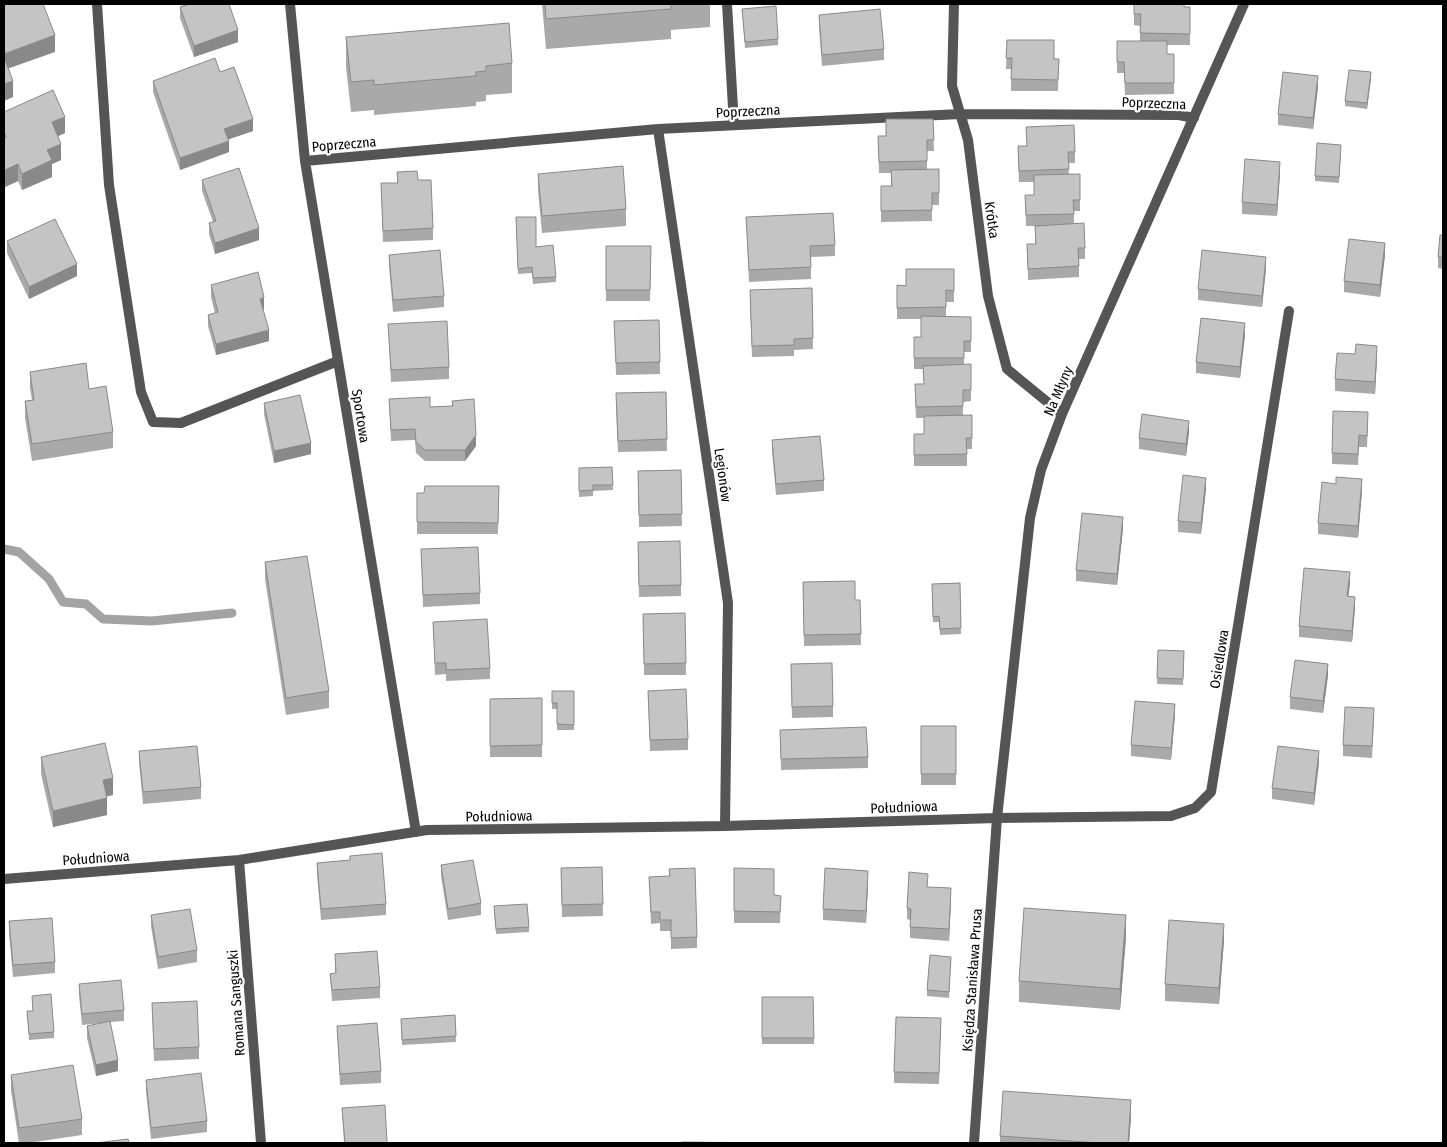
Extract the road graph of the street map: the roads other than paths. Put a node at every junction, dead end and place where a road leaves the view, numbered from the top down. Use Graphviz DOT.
graph roads {
  1 [pos="97,4"];
  2 [pos="290,4"];
  3 [pos="727,4"];
  4 [pos="954,4"];
  5 [pos="1244,4"];
  6 [pos="960,114"];
  7 [pos="1194,118"];
  8 [pos="734,125"];
  9 [pos="658,129"];
  10 [pos="304,162"];
  11 [pos="1289,311"];
  12 [pos="338,361"];
  13 [pos="1062,414"];
  14 [pos="998,818"];
  15 [pos="725,826"];
  16 [pos="416,832"];
  17 [pos="239,860"];
  18 [pos="4,878"];
  19 [pos="261,1143"];
  20 [pos="974,1143"];
  1 -- 12 [label="street"];
  2 -- 10 [label="street, Sportowa"];
  3 -- 8 [label="street"];
  4 -- 6 [label="street, Krótka"];
  5 -- 7 [label="street, Na Młyny"];
  6 -- 7 [label="street, Poprzeczna"];
  6 -- 8 [label="street, Poprzeczna"];
  6 -- 13 [label="street, Krótka"];
  7 -- 13 [label="street, Na Młyny"];
  8 -- 9 [label="street, Poprzeczna"];
  9 -- 10 [label="street, Poprzeczna"];
  9 -- 15 [label="street, Legionów"];
  10 -- 12 [label="street, Sportowa"];
  11 -- 14 [label="street, Osiedlowa"];
  12 -- 16 [label="street, Sportowa"];
  13 -- 14 [label="street, Na Młyny"];
  14 -- 15 [label="street, Południowa"];
  14 -- 20 [label="street, Księdza Stanisława Prusa"];
  15 -- 16 [label="street, Południowa"];
  16 -- 17 [label="street, Południowa"];
  17 -- 18 [label="street, Południowa"];
  17 -- 19 [label="street, Romana Sanguszki"];
}
